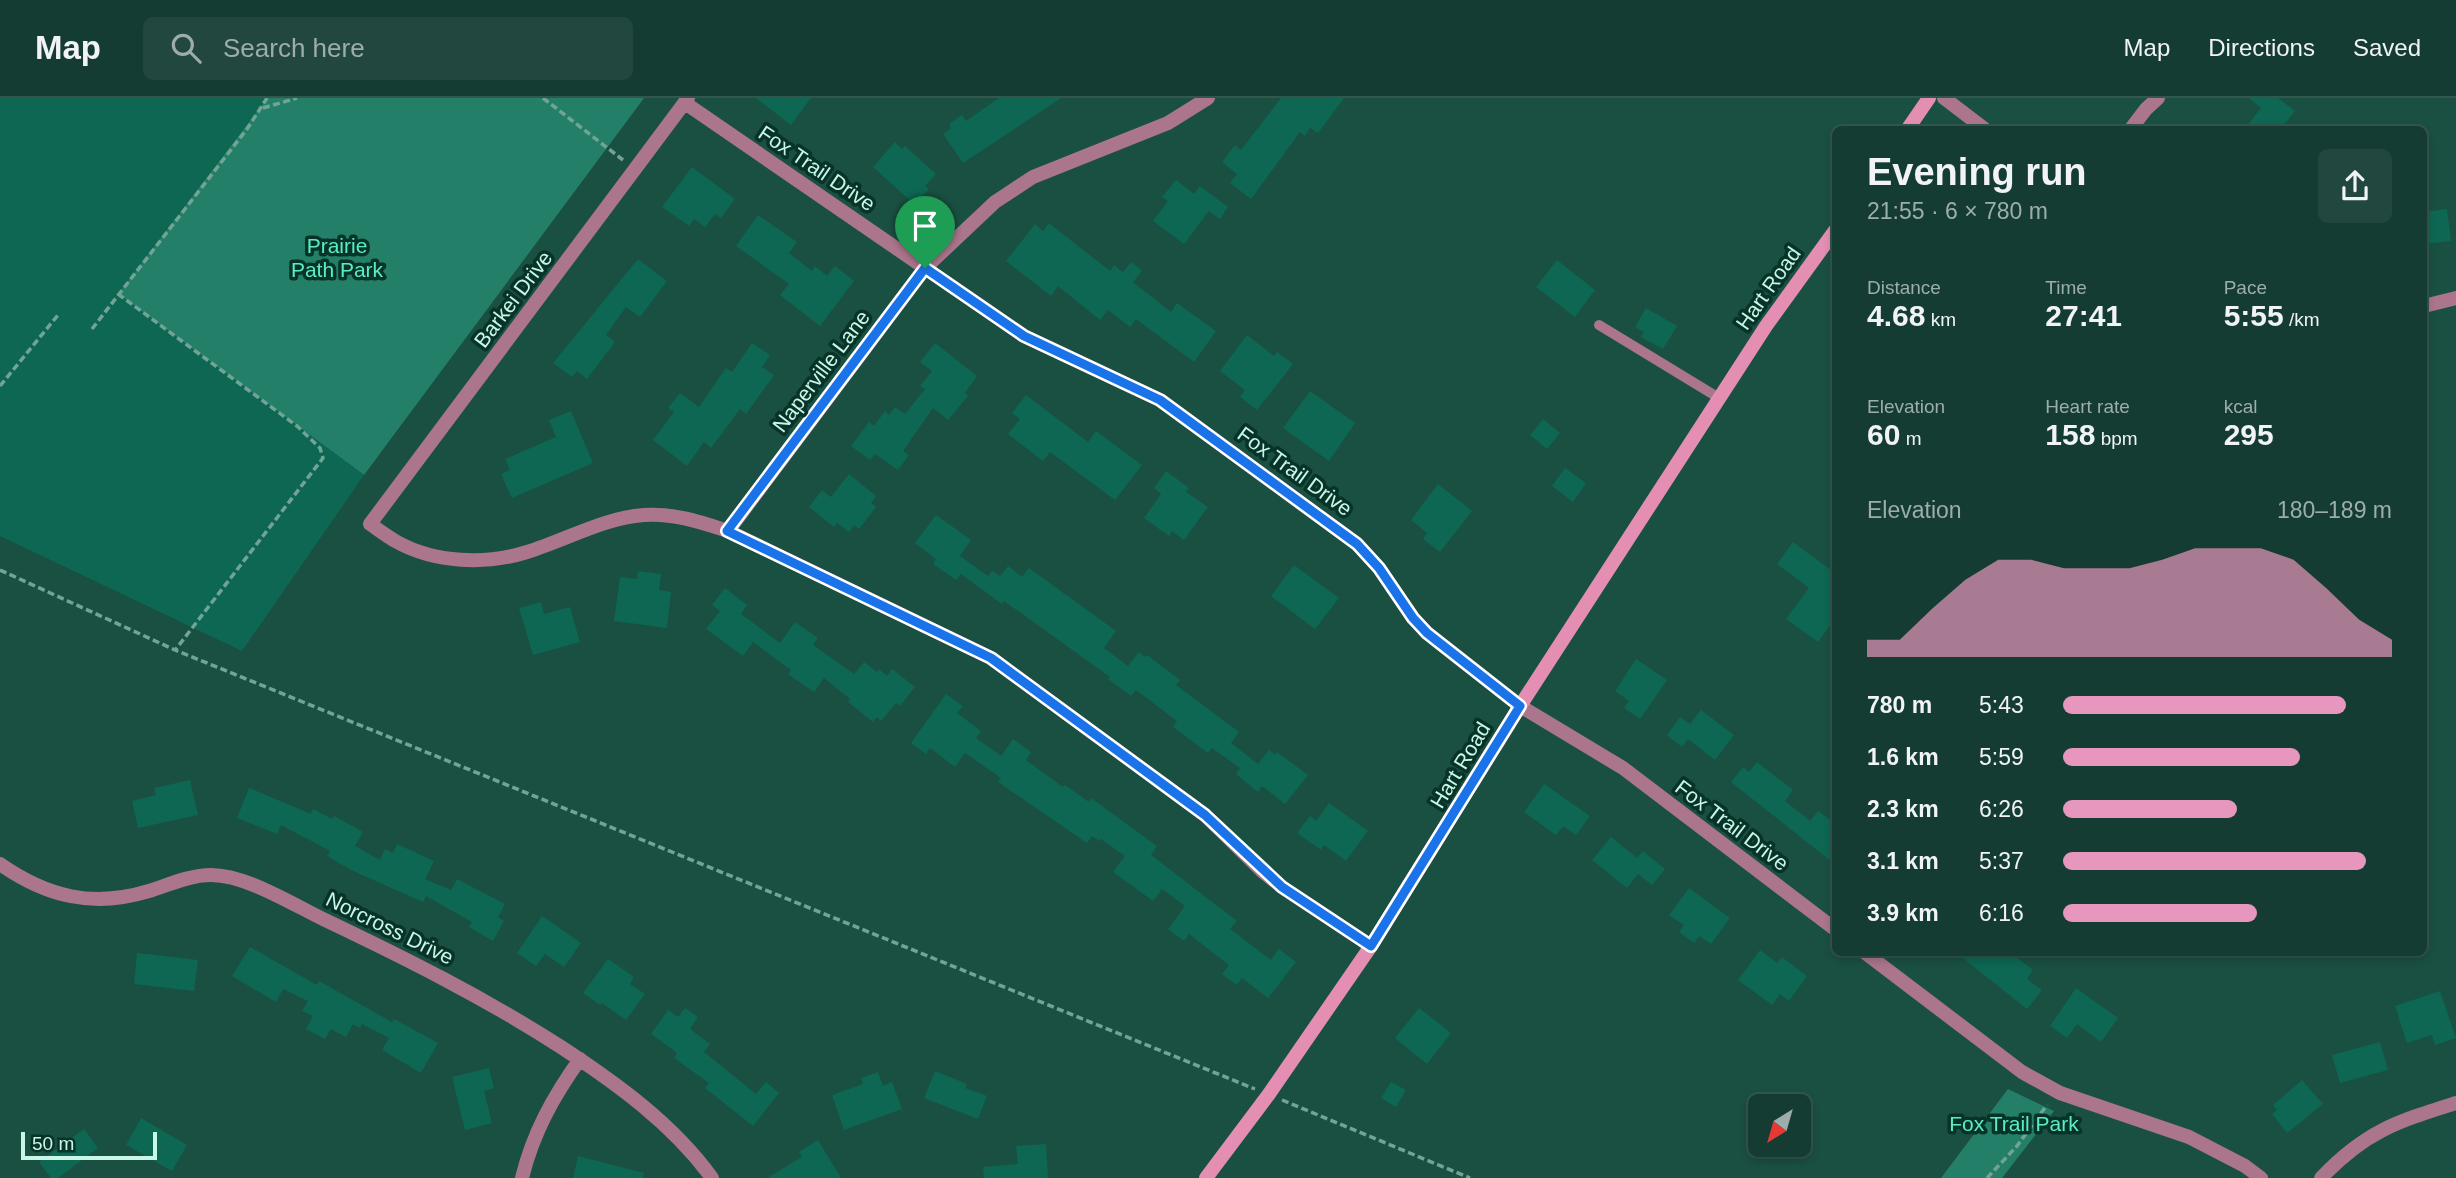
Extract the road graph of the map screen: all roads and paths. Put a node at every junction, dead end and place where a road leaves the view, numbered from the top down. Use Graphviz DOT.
graph roads {
  1 [pos="267,98"];
  2 [pos="296,98"];
  3 [pos="543,98"];
  4 [pos="1208,98"];
  5 [pos="1929,98"];
  6 [pos="1944,98"];
  7 [pos="2158,98"];
  8 [pos="687,100"];
  9 [pos="261,109"];
  10 [pos="1909,126"];
  11 [pos="1981,126"];
  12 [pos="2133,126"];
  13 [pos="636,170"];
  14 [pos="1832,235"];
  15 [pos="925,268"];
  16 [pos="118,294"];
  17 [pos="2456,298"];
  18 [pos="2427,305"];
  19 [pos="58,315"];
  20 [pos="1599,326"];
  21 [pos="92,329"];
  22 [pos="0,386"];
  23 [pos="1719,398"];
  24 [pos="727,531"];
  25 [pos="0,570"];
  26 [pos="175,650"];
  27 [pos="1520,706"];
  28 [pos="0,864"];
  29 [pos="1832,927"];
  30 [pos="1371,946"];
  31 [pos="1869,956"];
  32 [pos="580,1059"];
  33 [pos="1269,1094"];
  34 [pos="2456,1103"];
  35 [pos="2047,1105"];
  36 [pos="522,1178"];
  37 [pos="712,1178"];
  38 [pos="1206,1178"];
  39 [pos="1471,1178"];
  40 [pos="1987,1178"];
  41 [pos="2261,1178"];
  42 [pos="2321,1178"];
  1 -- 9 [label="path"];
  2 -- 9 [label="path"];
  3 -- 13 [label="path"];
  4 -- 15 [label="street, Naperville Lane"];
  5 -- 10 [label="street"];
  6 -- 11 [label="street"];
  7 -- 12 [label="street"];
  8 -- 13 [label="street, Barkei Drive"];
  8 -- 15 [label="street, Fox Trail Drive"];
  9 -- 16 [label="path"];
  13 -- 24 [label="street, Barkei Drive"];
  14 -- 23 [label="street, Hart Road"];
  15 -- 24 [label="street, Naperville Lane"];
  15 -- 27 [label="street, Fox Trail Drive"];
  16 -- 21 [label="path"];
  16 -- 26 [label="path"];
  17 -- 18 [label="street"];
  19 -- 22 [label="path"];
  20 -- 23 [label="lane"];
  23 -- 27 [label="street, Hart Road"];
  24 -- 30 [label="street"];
  25 -- 26 [label="path"];
  26 -- 33 [label="path"];
  27 -- 29 [label="street, Fox Trail Drive"];
  27 -- 30 [label="street, Hart Road"];
  28 -- 32 [label="street, Norcross Drive"];
  30 -- 33 [label="street, Hart Road"];
  31 -- 41 [label="street"];
  32 -- 36 [label="street"];
  32 -- 37 [label="street, Norcross Drive"];
  33 -- 38 [label="street, Hart Road"];
  33 -- 39 [label="path"];
  34 -- 42 [label="street"];
  35 -- 40 [label="path"];
}
